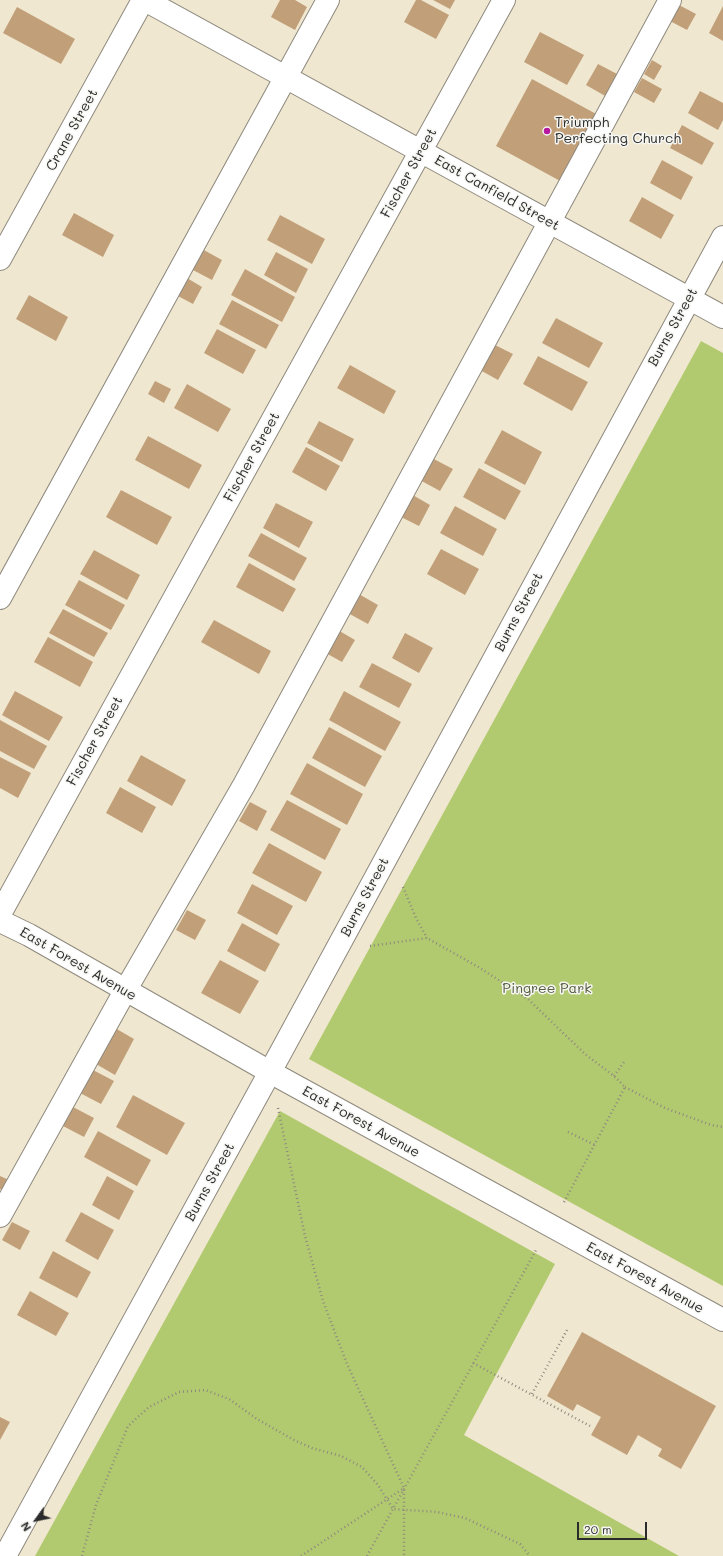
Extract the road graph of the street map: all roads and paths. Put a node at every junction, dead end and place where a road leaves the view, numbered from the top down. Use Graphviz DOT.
graph roads {
  1 [pos="144,0"];
  2 [pos="328,0"];
  3 [pos="504,0"];
  4 [pos="670,0"];
  5 [pos="286,77"];
  6 [pos="421,151"];
  7 [pos="549,222"];
  8 [pos="723,238"];
  9 [pos="1,257"];
  10 [pos="689,298"];
  11 [pos="723,317"];
  12 [pos="0,598"];
  13 [pos="403,887"];
  14 [pos="0,914"];
  15 [pos="0,921"];
  16 [pos="427,938"];
  17 [pos="370,946"];
  18 [pos="125,991"];
  19 [pos="624,1062"];
  20 [pos="270,1072"];
  21 [pos="614,1076"];
  22 [pos="626,1087"];
  23 [pos="278,1108"];
  24 [pos="723,1127"];
  25 [pos="568,1132"];
  26 [pos="595,1145"];
  27 [pos="563,1204"];
  28 [pos="0,1216"];
  29 [pos="536,1250"];
  30 [pos="723,1320"];
  31 [pos="567,1330"];
  32 [pos="473,1362"];
  33 [pos="532,1394"];
  34 [pos="590,1426"];
  35 [pos="404,1488"];
  36 [pos="386,1500"];
  37 [pos="392,1509"];
  38 [pos="404,1509"];
  39 [pos="5,1556"];
  40 [pos="82,1556"];
  41 [pos="301,1556"];
  42 [pos="367,1556"];
  43 [pos="404,1556"];
  44 [pos="530,1556"];
  1 -- 5 [label="street, East Canfield Street"];
  1 -- 9 [label="street, Crane Street"];
  2 -- 5 [label="street"];
  3 -- 6 [label="street, Fischer Street"];
  4 -- 7 [label="street"];
  5 -- 6 [label="street, East Canfield Street"];
  5 -- 12 [label="street"];
  6 -- 7 [label="street, East Canfield Street"];
  6 -- 14 [label="street, Fischer Street"];
  7 -- 10 [label="street, East Canfield Street"];
  7 -- 18 [label="street"];
  8 -- 10 [label="street, Burns Street"];
  10 -- 11 [label="street, East Canfield Street"];
  10 -- 20 [label="street, Burns Street"];
  13 -- 16 [label="path"];
  15 -- 18 [label="street, East Forest Avenue"];
  16 -- 17 [label="path"];
  16 -- 21 [label="path"];
  18 -- 20 [label="street, East Forest Avenue"];
  18 -- 28 [label="street"];
  19 -- 21 [label="path"];
  20 -- 30 [label="street, East Forest Avenue"];
  20 -- 39 [label="street, Burns Street"];
  21 -- 22 [label="path"];
  22 -- 24 [label="path"];
  22 -- 26 [label="path"];
  23 -- 35 [label="path"];
  25 -- 26 [label="path"];
  26 -- 27 [label="path"];
  29 -- 32 [label="path"];
  31 -- 33 [label="path"];
  32 -- 33 [label="path"];
  32 -- 35 [label="path"];
  33 -- 34 [label="path"];
  35 -- 36 [label="path"];
  35 -- 37 [label="path"];
  35 -- 38 [label="path"];
  36 -- 37 [label="path"];
  36 -- 40 [label="path"];
  36 -- 41 [label="path"];
  37 -- 38 [label="path"];
  37 -- 42 [label="path"];
  38 -- 43 [label="path"];
  38 -- 44 [label="path"];
}
